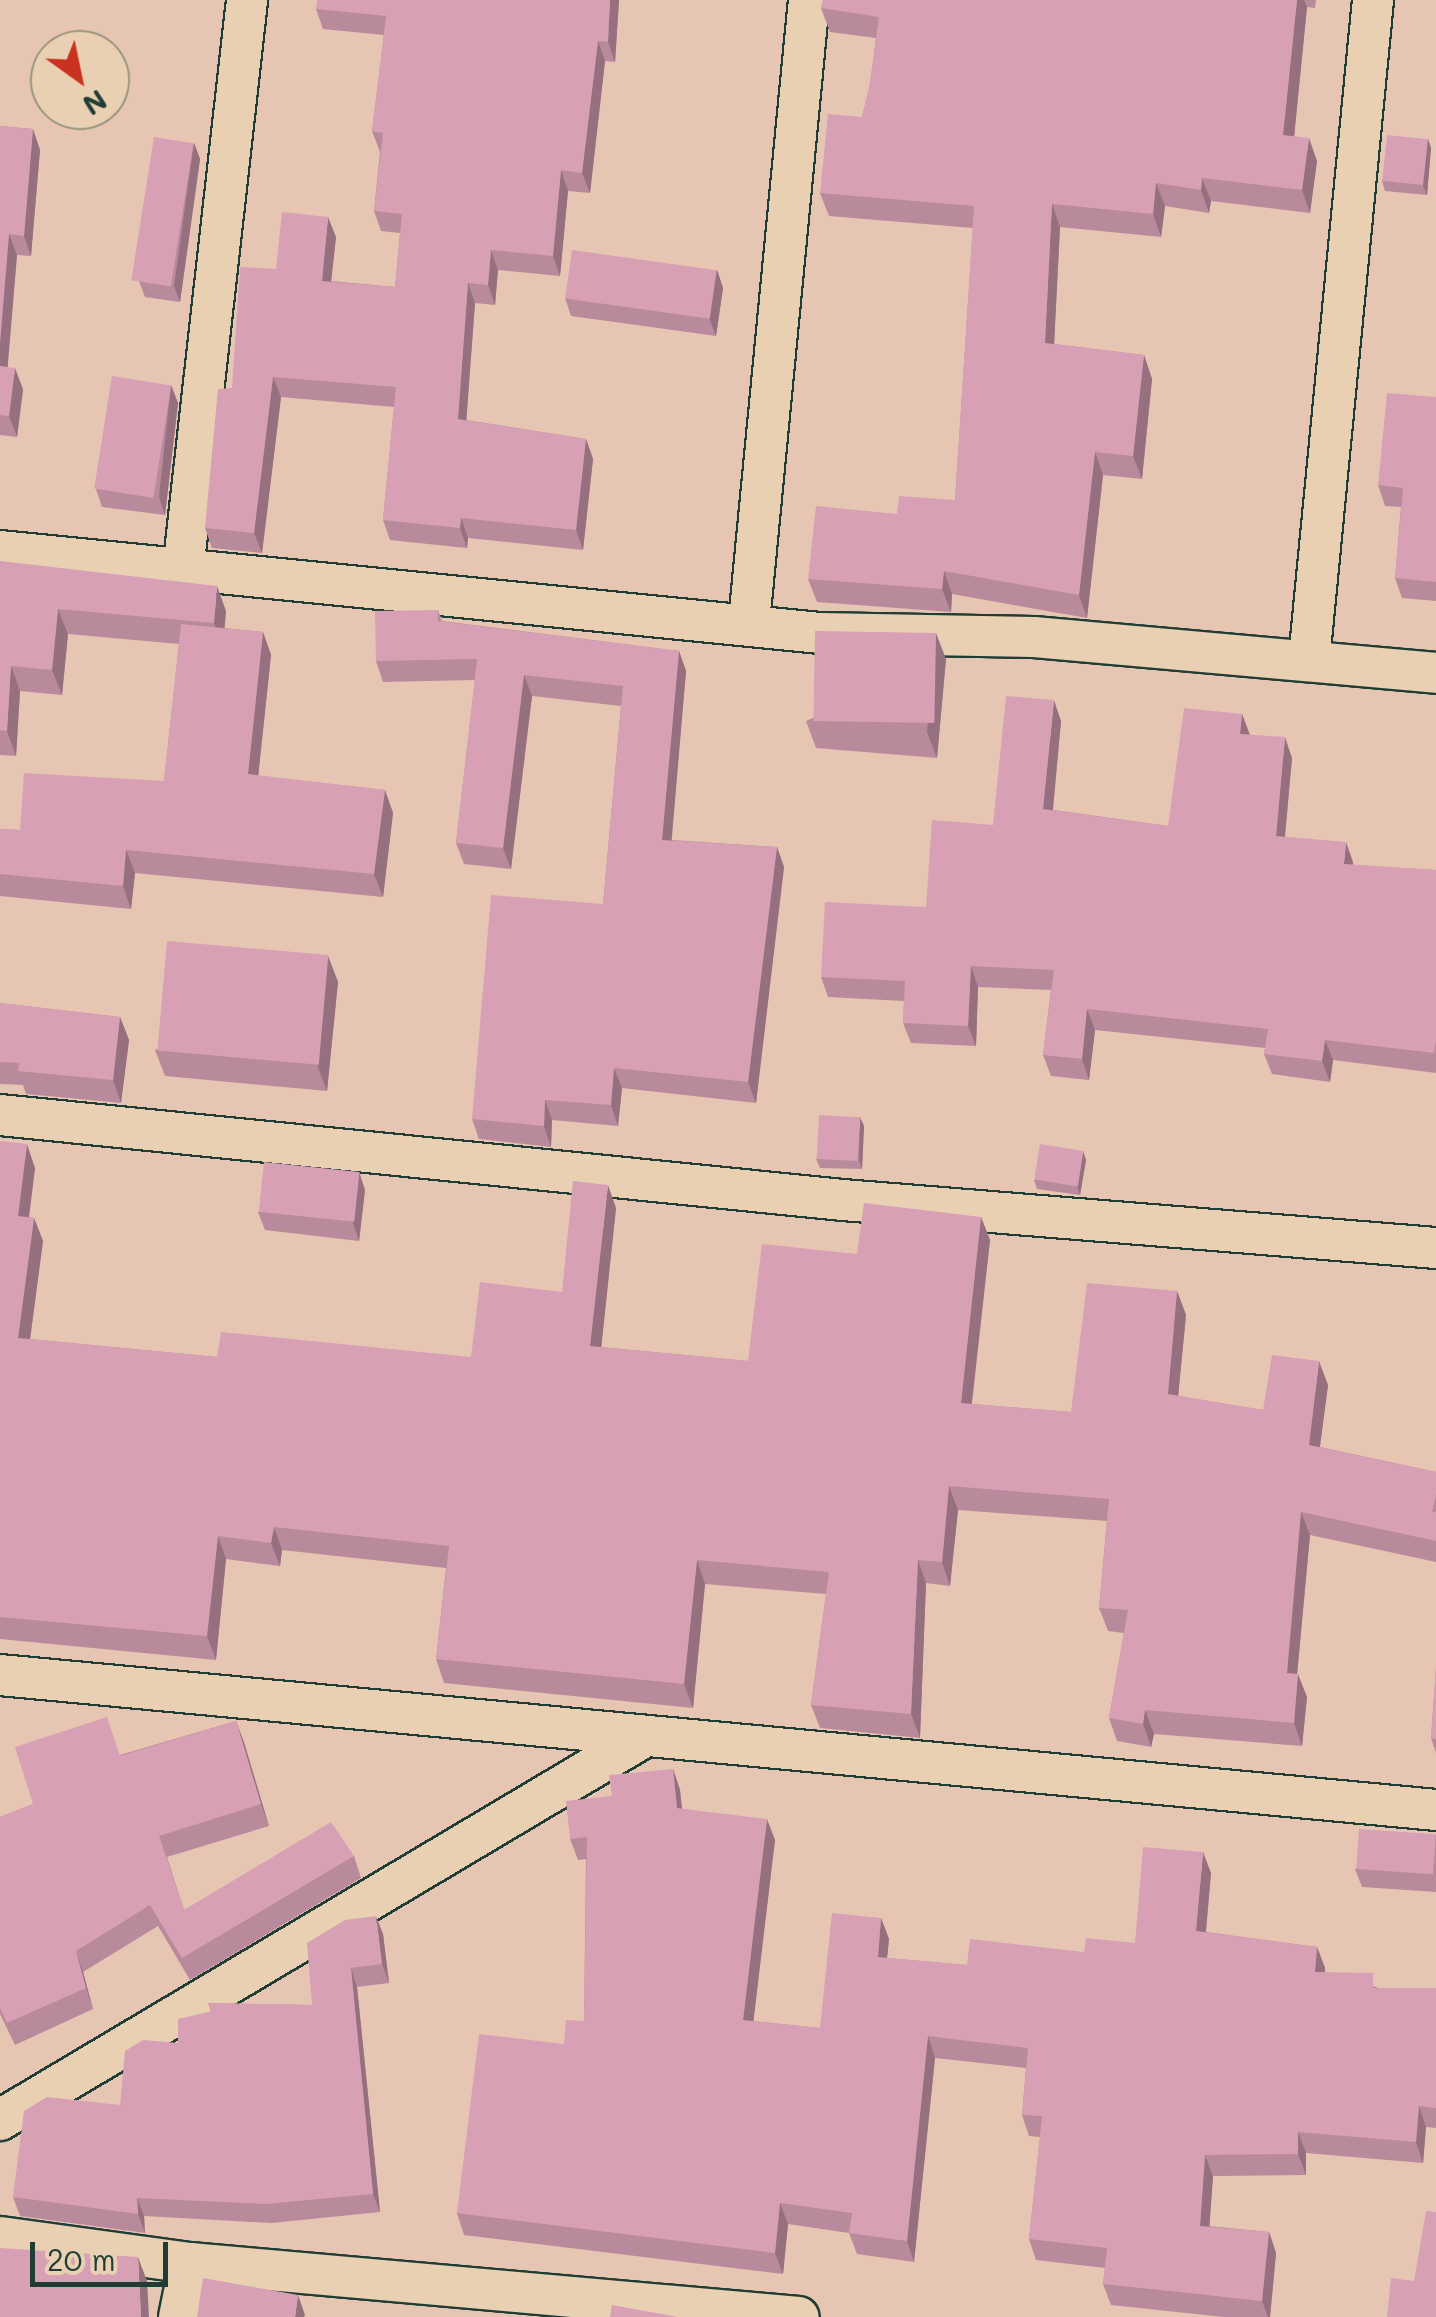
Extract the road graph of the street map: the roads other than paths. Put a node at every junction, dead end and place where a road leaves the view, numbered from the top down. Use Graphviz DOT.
graph roads {
  1 [pos="247,0"];
  2 [pos="808,0"];
  3 [pos="1372,0"];
  4 [pos="0,551"];
  5 [pos="183,570"];
  6 [pos="748,622"];
  7 [pos="1309,660"];
  8 [pos="1436,673"];
  9 [pos="0,1115"];
  10 [pos="1436,1248"];
  11 [pos="0,1675"];
  12 [pos="639,1740"];
  13 [pos="1436,1810"];
  14 [pos="0,2120"];
  15 [pos="0,2237"];
  16 [pos="190,2264"];
  17 [pos="788,2316"];
  18 [pos="179,2317"];
  1 -- 5 [label="street"];
  2 -- 6 [label="street"];
  3 -- 7 [label="street"];
  4 -- 5 [label="street"];
  5 -- 6 [label="street"];
  6 -- 7 [label="street"];
  7 -- 8 [label="street"];
  9 -- 10 [label="street"];
  11 -- 12 [label="street"];
  12 -- 13 [label="street"];
  12 -- 14 [label="street"];
  15 -- 16 [label="street"];
  16 -- 17 [label="street"];
  16 -- 18 [label="street"];
}
